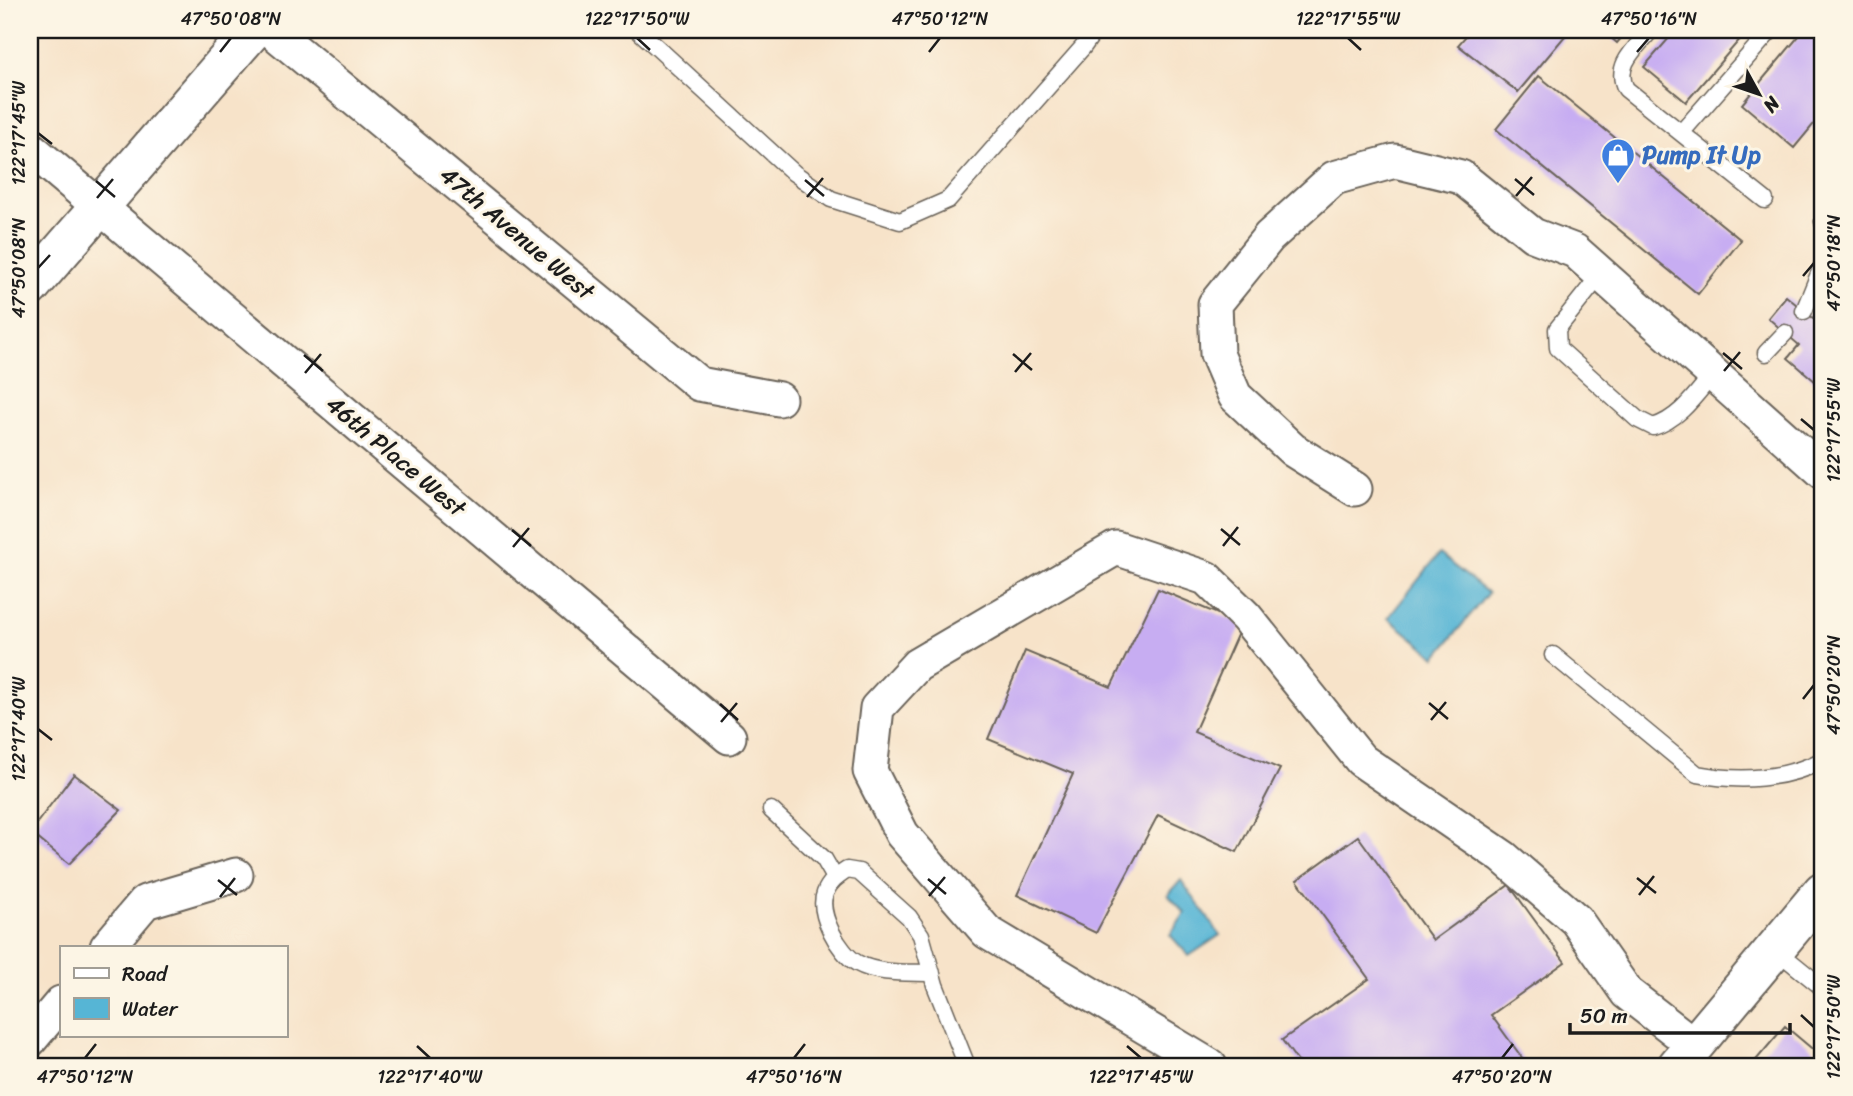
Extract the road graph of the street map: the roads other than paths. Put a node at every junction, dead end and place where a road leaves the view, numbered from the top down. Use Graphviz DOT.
graph roads {
  1 [pos="253,30"];
  2 [pos="271,30"];
  3 [pos="638,30"];
  4 [pos="1095,30"];
  5 [pos="1651,30"];
  6 [pos="1770,30"];
  7 [pos="1681,133"];
  8 [pos="30,148"];
  9 [pos="1765,200"];
  10 [pos="100,206"];
  11 [pos="1823,264"];
  12 [pos="1601,274"];
  13 [pos="30,287"];
  14 [pos="1804,311"];
  15 [pos="1784,333"];
  16 [pos="1766,353"];
  17 [pos="1713,374"];
  18 [pos="779,399"];
  19 [pos="1823,472"];
  20 [pos="1355,489"];
  21 [pos="1553,655"];
  22 [pos="729,737"];
  23 [pos="1823,760"];
  24 [pos="771,810"];
  25 [pos="236,875"];
  26 [pos="835,878"];
  27 [pos="1823,891"];
  28 [pos="108,946"];
  29 [pos="1775,949"];
  30 [pos="932,973"];
  31 [pos="1823,988"];
  32 [pos="60,1004"];
  33 [pos="30,1041"];
  34 [pos="1685,1056"];
  35 [pos="967,1066"];
  36 [pos="1210,1066"];
  1 -- 10 [label="street"];
  2 -- 18 [label="street, 47th Avenue West"];
  3 -- 4 [label="lane"];
  5 -- 7 [label="lane"];
  6 -- 7 [label="lane"];
  7 -- 9 [label="lane"];
  8 -- 10 [label="street, 46th Place West"];
  10 -- 13 [label="street"];
  10 -- 22 [label="street, 46th Place West"];
  11 -- 14 [label="lane"];
  12 -- 17 [label="street"];
  12 -- 17 [label="lane"];
  12 -- 20 [label="street"];
  15 -- 16 [label="lane"];
  17 -- 19 [label="street"];
  21 -- 23 [label="lane"];
  24 -- 26 [label="lane"];
  25 -- 28 [label="street"];
  26 -- 30 [label="lane"];
  26 -- 30 [label="lane"];
  27 -- 29 [label="street"];
  29 -- 31 [label="lane"];
  29 -- 34 [label="street"];
  30 -- 35 [label="lane"];
  32 -- 33 [label="street"];
  34 -- 36 [label="street"];
}
